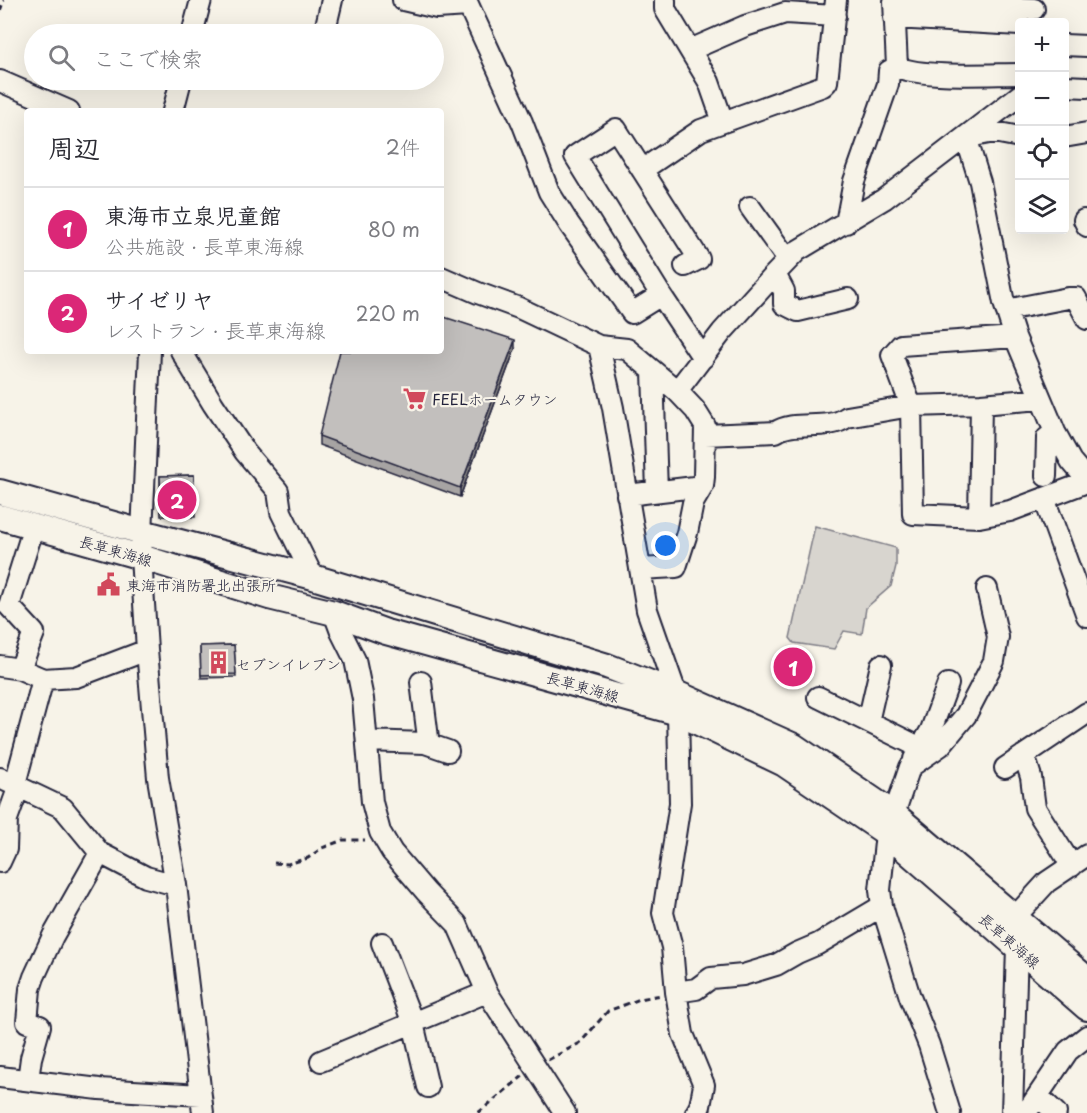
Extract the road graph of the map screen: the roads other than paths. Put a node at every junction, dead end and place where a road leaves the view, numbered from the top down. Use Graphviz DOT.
graph roads {
  1 [pos="201,0"];
  2 [pos="332,0"];
  3 [pos="403,0"];
  4 [pos="665,0"];
  5 [pos="467,3"];
  6 [pos="836,8"];
  7 [pos="1034,11"];
  8 [pos="894,18"];
  9 [pos="195,24"];
  10 [pos="326,24"];
  11 [pos="1015,25"];
  12 [pos="1069,45"];
  13 [pos="1087,46"];
  14 [pos="690,50"];
  15 [pos="897,67"];
  16 [pos="1015,74"];
  17 [pos="0,81"];
  18 [pos="1069,86"];
  19 [pos="1087,87"];
  20 [pos="178,90"];
  21 [pos="1015,99"];
  22 [pos="62,108"];
  23 [pos="174,108"];
  24 [pos="723,122"];
  25 [pos="1087,133"];
  26 [pos="1015,136"];
  27 [pos="966,137"];
  28 [pos="1069,137"];
  29 [pos="642,170"];
  30 [pos="750,207"];
  31 [pos="846,224"];
  32 [pos="685,267"];
  33 [pos="781,267"];
  34 [pos="444,279"];
  35 [pos="662,295"];
  36 [pos="848,299"];
  37 [pos="1006,310"];
  38 [pos="1087,320"];
  39 [pos="1015,337"];
  40 [pos="599,346"];
  41 [pos="150,354"];
  42 [pos="183,354"];
  43 [pos="703,358"];
  44 [pos="653,370"];
  45 [pos="677,392"];
  46 [pos="1040,399"];
  47 [pos="981,404"];
  48 [pos="911,406"];
  49 [pos="1055,432"];
  50 [pos="705,435"];
  51 [pos="1080,461"];
  52 [pos="1046,476"];
  53 [pos="1087,481"];
  54 [pos="703,486"];
  55 [pos="0,492"];
  56 [pos="657,492"];
  57 [pos="627,495"];
  58 [pos="1044,498"];
  59 [pos="0,517"];
  60 [pos="979,517"];
  61 [pos="34,526"];
  62 [pos="142,532"];
  63 [pos="141,557"];
  64 [pos="640,569"];
  65 [pos="313,577"];
  66 [pos="987,589"];
  67 [pos="334,613"];
  68 [pos="1087,616"];
  69 [pos="147,650"];
  70 [pos="881,665"];
  71 [pos="10,667"];
  72 [pos="42,680"];
  73 [pos="421,682"];
  74 [pos="948,684"];
  75 [pos="818,697"];
  76 [pos="677,703"];
  77 [pos="1087,712"];
  78 [pos="868,722"];
  79 [pos="367,741"];
  80 [pos="425,743"];
  81 [pos="921,748"];
  82 [pos="448,751"];
  83 [pos="1024,755"];
  84 [pos="910,767"];
  85 [pos="1005,768"];
  86 [pos="11,783"];
  87 [pos="890,824"];
  88 [pos="100,853"];
  89 [pos="1079,860"];
  90 [pos="0,862"];
  91 [pos="176,885"];
  92 [pos="882,906"];
  93 [pos="1015,917"];
  94 [pos="382,943"];
  95 [pos="1017,946"];
  96 [pos="1087,979"];
  97 [pos="487,992"];
  98 [pos="676,992"];
  99 [pos="1087,1008"];
  100 [pos="413,1023"];
  101 [pos="1087,1036"];
  102 [pos="321,1061"];
  103 [pos="0,1077"];
  104 [pos="28,1080"];
  105 [pos="428,1087"];
  106 [pos="1038,1096"];
  107 [pos="202,1104"];
  108 [pos="565,1113"];
  109 [pos="696,1113"];
  110 [pos="950,1113"];
  111 [pos="1012,1113"];
  112 [pos="1026,1113"];
  113 [pos="1056,1113"];
  1 -- 9 [label="street"];
  2 -- 10 [label="street"];
  3 -- 5 [label="street"];
  4 -- 14 [label="street"];
  5 -- 35 [label="street"];
  6 -- 14 [label="street"];
  6 -- 24 [label="street"];
  7 -- 8 [label="street"];
  8 -- 11 [label="street"];
  8 -- 15 [label="street"];
  12 -- 13 [label="street"];
  14 -- 24 [label="street"];
  15 -- 16 [label="street"];
  15 -- 31 [label="street"];
  17 -- 22 [label="street"];
  18 -- 19 [label="street"];
  20 -- 23 [label="street"];
  21 -- 27 [label="street"];
  24 -- 29 [label="street"];
  25 -- 28 [label="street"];
  26 -- 27 [label="street"];
  27 -- 31 [label="street"];
  27 -- 37 [label="street"];
  29 -- 32 [label="street"];
  29 -- 35 [label="street"];
  30 -- 33 [label="street"];
  31 -- 33 [label="street"];
  33 -- 36 [label="street"];
  33 -- 43 [label="street"];
  34 -- 40 [label="street"];
  35 -- 43 [label="street"];
  37 -- 38 [label="street"];
  37 -- 39 [label="street"];
  39 -- 46 [label="street"];
  39 -- 48 [label="street"];
  40 -- 44 [label="street"];
  40 -- 57 [label="street"];
  41 -- 62 [label="street"];
  42 -- 65 [label="street"];
  43 -- 45 [label="street"];
  44 -- 45 [label="street"];
  44 -- 56 [label="street"];
  45 -- 50 [label="street"];
  46 -- 47 [label="street"];
  46 -- 49 [label="street"];
  47 -- 48 [label="street"];
  47 -- 60 [label="street"];
  48 -- 50 [label="street"];
  48 -- 60 [label="street"];
  49 -- 51 [label="street"];
  49 -- 52 [label="street"];
  50 -- 54 [label="street"];
  51 -- 53 [label="street"];
  53 -- 58 [label="street"];
  54 -- 56 [label="street"];
  54 -- 64 [label="street"];
  55 -- 62 [label="main road, 長草東海線"];
  56 -- 57 [label="street"];
  57 -- 64 [label="street"];
  58 -- 60 [label="street"];
  58 -- 68 [label="street"];
  59 -- 61 [label="main road, 長草東海線"];
  61 -- 63 [label="main road, 長草東海線"];
  61 -- 71 [label="street"];
  62 -- 63 [label="street"];
  62 -- 65 [label="main road, 長草東海線"];
  63 -- 67 [label="main road, 長草東海線"];
  63 -- 69 [label="street"];
  64 -- 76 [label="street"];
  65 -- 76 [label="main road, 長草東海線"];
  66 -- 84 [label="street"];
  67 -- 76 [label="main road, 長草東海線"];
  67 -- 79 [label="street"];
  69 -- 72 [label="street"];
  69 -- 91 [label="street"];
  70 -- 78 [label="street"];
  71 -- 72 [label="street"];
  72 -- 86 [label="street"];
  73 -- 80 [label="street"];
  74 -- 81 [label="street"];
  75 -- 78 [label="street"];
  76 -- 87 [label="main road, 長草東海線"];
  76 -- 98 [label="street"];
  77 -- 83 [label="street"];
  78 -- 81 [label="street"];
  79 -- 80 [label="street"];
  79 -- 97 [label="street"];
  80 -- 82 [label="street"];
  81 -- 84 [label="street"];
  83 -- 85 [label="street"];
  83 -- 89 [label="street"];
  84 -- 87 [label="street"];
  86 -- 88 [label="street"];
  86 -- 90 [label="street"];
  87 -- 92 [label="street"];
  87 -- 93 [label="main road, 長草東海線"];
  87 -- 95 [label="main road, 長草東海線"];
  88 -- 91 [label="street"];
  88 -- 104 [label="street"];
  89 -- 93 [label="street"];
  91 -- 107 [label="street"];
  92 -- 98 [label="street"];
  92 -- 110 [label="street"];
  93 -- 96 [label="main road, 長草東海線"];
  94 -- 100 [label="street"];
  95 -- 99 [label="main road, 長草東海線"];
  95 -- 111 [label="street"];
  97 -- 100 [label="street"];
  97 -- 108 [label="street"];
  98 -- 109 [label="street"];
  100 -- 102 [label="street"];
  100 -- 105 [label="street"];
  101 -- 106 [label="street"];
  103 -- 104 [label="street"];
  104 -- 107 [label="street"];
  106 -- 112 [label="street"];
  106 -- 113 [label="street"];
}
